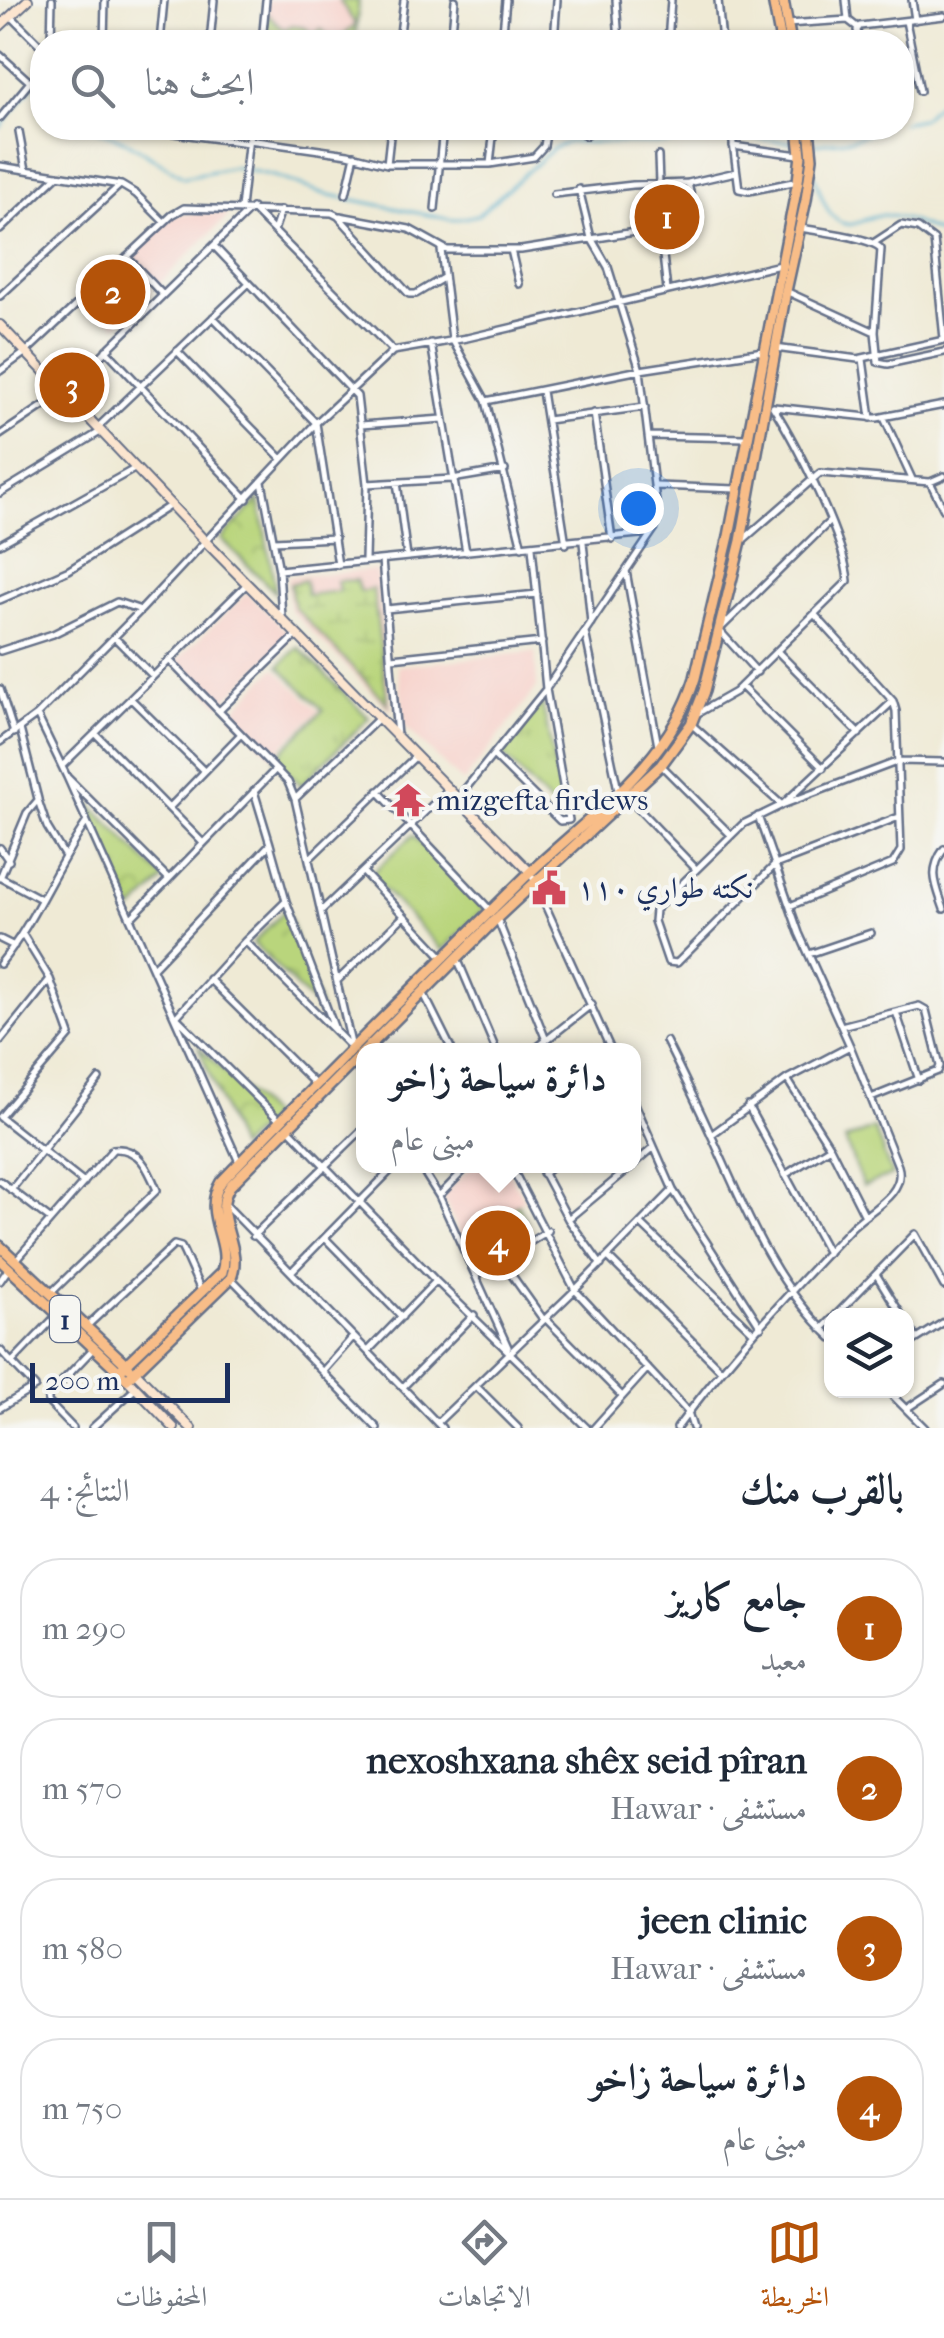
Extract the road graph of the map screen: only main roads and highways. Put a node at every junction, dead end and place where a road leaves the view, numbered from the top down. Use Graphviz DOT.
graph roads {
  1 [pos="28,0"];
  2 [pos="773,0"];
  3 [pos="784,0"];
  4 [pos="17,4"];
  5 [pos="0,26"];
  6 [pos="779,30"];
  7 [pos="788,30"];
  8 [pos="803,140"];
  9 [pos="805,140"];
  10 [pos="800,200"];
  11 [pos="0,324"];
  12 [pos="734,512"];
  13 [pos="746,512"];
  14 [pos="622,794"];
  15 [pos="534,877"];
  16 [pos="494,914"];
  17 [pos="357,1043"];
  18 [pos="371,1043"];
  19 [pos="356,1044"];
  20 [pos="356,1057"];
  21 [pos="330,1076"];
  22 [pos="284,1124"];
  23 [pos="0,1246"];
  24 [pos="0,1260"];
  25 [pos="13,1264"];
  26 [pos="127,1372"];
  27 [pos="174,1428"];
  28 [pos="191,1428"];
  1 -- 4 [label="main road"];
  2 -- 6 [label="main road"];
  3 -- 7 [label="main road"];
  4 -- 5 [label="main road"];
  8 -- 10 [label="main road"];
  9 -- 10 [label="main road"];
  10 -- 12 [label="main road"];
  10 -- 13 [label="main road"];
  11 -- 15 [label="main road"];
  12 -- 13 [label="main road"];
  12 -- 14 [label="main road"];
  13 -- 14 [label="main road"];
  14 -- 15 [label="main road"];
  15 -- 16 [label="main road"];
  16 -- 17 [label="main road"];
  16 -- 18 [label="main road"];
  19 -- 21 [label="main road"];
  20 -- 21 [label="main road"];
  21 -- 22 [label="main road"];
  22 -- 26 [label="main road"];
  22 -- 26 [label="main road"];
  23 -- 25 [label="main road"];
  24 -- 25 [label="main road, 1"];
  25 -- 26 [label="main road, 1"];
  25 -- 26 [label="main road"];
  26 -- 27 [label="main road"];
  26 -- 28 [label="main road"];
}
